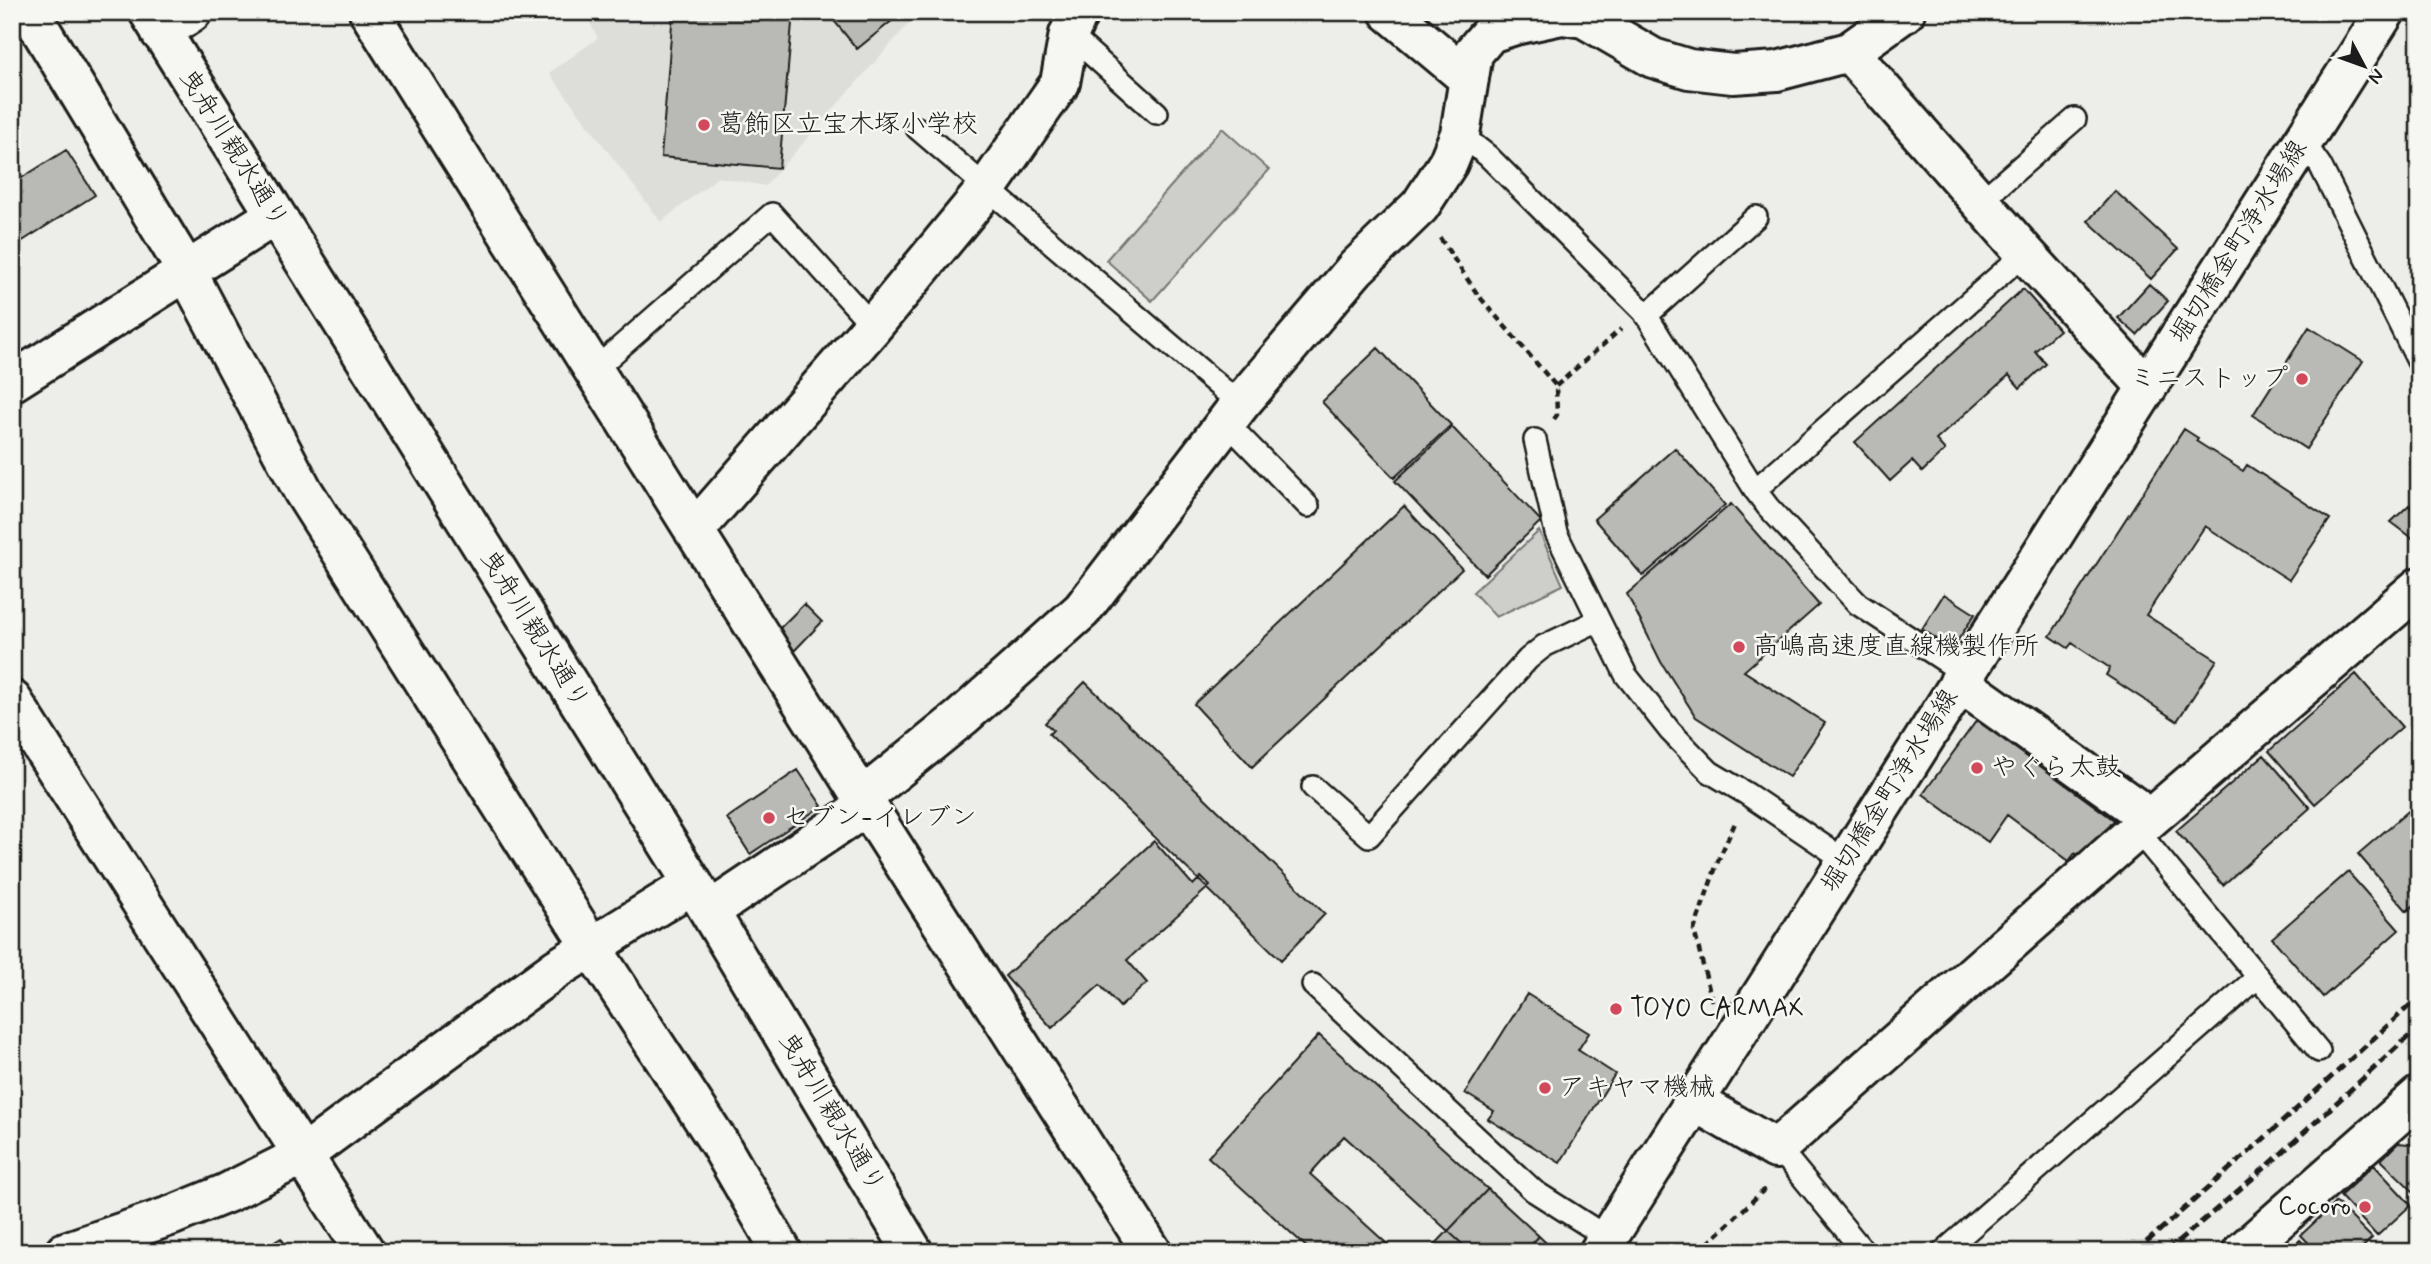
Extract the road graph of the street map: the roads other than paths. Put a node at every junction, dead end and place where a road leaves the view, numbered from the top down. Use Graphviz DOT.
graph roads {
  1 [pos="30,12"];
  2 [pos="369,12"];
  3 [pos="1389,12"];
  4 [pos="1905,12"];
  5 [pos="2385,12"];
  6 [pos="1509,18"];
  7 [pos="167,19"];
  8 [pos="1074,23"];
  9 [pos="1849,52"];
  10 [pos="1469,79"];
  11 [pos="1157,113"];
  12 [pos="2075,119"];
  13 [pos="917,128"];
  14 [pos="1460,134"];
  15 [pos="2302,141"];
  16 [pos="988,188"];
  17 [pos="1980,202"];
  18 [pos="274,216"];
  19 [pos="1756,217"];
  20 [pos="2025,253"];
  21 [pos="186,270"];
  22 [pos="1646,316"];
  23 [pos="873,326"];
  24 [pos="2419,363"];
  25 [pos="593,371"];
  26 [pos="12,382"];
  27 [pos="2147,387"];
  28 [pos="1233,413"];
  29 [pos="1535,440"];
  30 [pos="1755,490"];
  31 [pos="1308,506"];
  32 [pos="694,531"];
  33 [pos="2419,587"];
  34 [pos="1599,620"];
  35 [pos="1962,678"];
  36 [pos="12,700"];
  37 [pos="1314,787"];
  38 [pos="864,802"];
  39 [pos="2142,825"];
  40 [pos="1846,861"];
  41 [pos="701,897"];
  42 [pos="592,948"];
  43 [pos="2258,977"];
  44 [pos="1313,985"];
  45 [pos="2319,1051"];
  46 [pos="1694,1101"];
  47 [pos="2417,1102"];
  48 [pos="303,1155"];
  49 [pos="1784,1156"];
  50 [pos="1608,1247"];
  51 [pos="65,1252"];
  52 [pos="365,1252"];
  53 [pos="782,1252"];
  54 [pos="913,1252"];
  55 [pos="1152,1252"];
  56 [pos="1864,1252"];
  57 [pos="1942,1252"];
  58 [pos="2242,1252"];
  1 -- 21 [label="street"];
  2 -- 25 [label="street"];
  3 -- 10 [label="street"];
  4 -- 9 [label="street"];
  5 -- 15 [label="street, 堀切橋金町浄水場線"];
  6 -- 9 [label="street"];
  6 -- 10 [label="street"];
  7 -- 18 [label="street, 曳舟川親水通り"];
  8 -- 11 [label="lane"];
  8 -- 16 [label="street"];
  9 -- 17 [label="street"];
  10 -- 14 [label="street"];
  12 -- 17 [label="lane"];
  13 -- 16 [label="lane"];
  14 -- 22 [label="lane"];
  14 -- 28 [label="street"];
  15 -- 24 [label="lane"];
  15 -- 27 [label="street, 堀切橋金町浄水場線"];
  16 -- 23 [label="street"];
  16 -- 28 [label="lane"];
  17 -- 20 [label="street"];
  18 -- 21 [label="street"];
  18 -- 41 [label="street, 曳舟川親水通り"];
  19 -- 22 [label="lane"];
  20 -- 27 [label="street"];
  20 -- 30 [label="lane"];
  21 -- 26 [label="street"];
  21 -- 42 [label="street"];
  22 -- 30 [label="lane"];
  23 -- 25 [label="lane"];
  23 -- 32 [label="street"];
  25 -- 32 [label="street"];
  27 -- 35 [label="street, 堀切橋金町浄水場線"];
  28 -- 31 [label="lane"];
  28 -- 38 [label="street"];
  29 -- 34 [label="lane"];
  30 -- 35 [label="lane"];
  32 -- 38 [label="street"];
  33 -- 39 [label="street"];
  34 -- 37 [label="lane"];
  34 -- 40 [label="lane"];
  35 -- 39 [label="street"];
  35 -- 40 [label="street, 堀切橋金町浄水場線"];
  36 -- 48 [label="street"];
  38 -- 41 [label="street"];
  38 -- 55 [label="street"];
  39 -- 43 [label="lane"];
  39 -- 49 [label="street"];
  40 -- 46 [label="street, 堀切橋金町浄水場線"];
  41 -- 42 [label="street"];
  41 -- 54 [label="street, 曳舟川親水通り"];
  42 -- 48 [label="street"];
  42 -- 53 [label="street"];
  43 -- 45 [label="lane"];
  43 -- 57 [label="lane"];
  44 -- 50 [label="lane"];
  46 -- 49 [label="street"];
  46 -- 50 [label="street, 堀切橋金町浄水場線"];
  47 -- 58 [label="street"];
  48 -- 51 [label="street"];
  48 -- 52 [label="street"];
  49 -- 56 [label="lane"];
}
